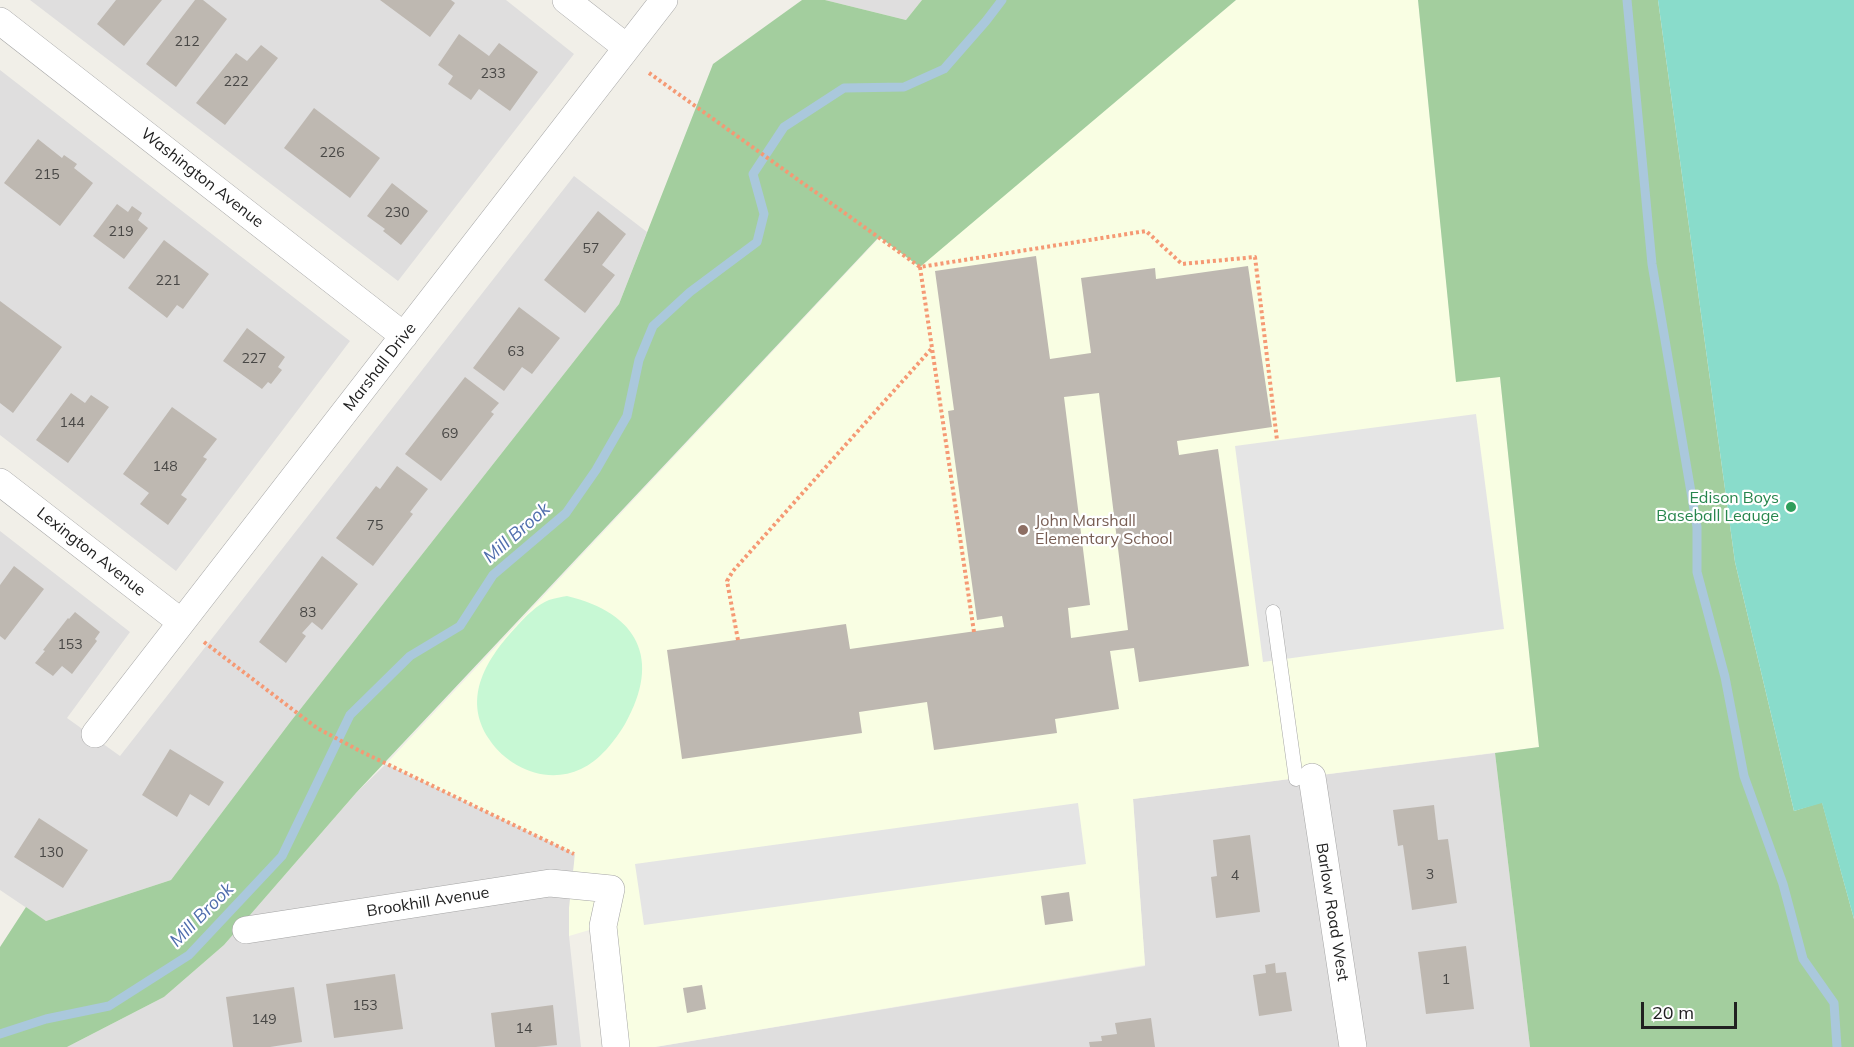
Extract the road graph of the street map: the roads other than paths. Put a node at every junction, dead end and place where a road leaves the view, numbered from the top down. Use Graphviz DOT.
graph roads {
  1 [pos="566,0"];
  2 [pos="664,0"];
  3 [pos="0,21"];
  4 [pos="626,47"];
  5 [pos="404,336"];
  6 [pos="0,482"];
  7 [pos="1273,612"];
  8 [pos="181,622"];
  9 [pos="95,734"];
  10 [pos="1304,778"];
  11 [pos="246,930"];
  12 [pos="616,1047"];
  13 [pos="1353,1047"];
  1 -- 4 [label="street"];
  2 -- 4 [label="street, Marshall Drive"];
  3 -- 5 [label="street, Washington Avenue"];
  4 -- 5 [label="street, Marshall Drive"];
  5 -- 8 [label="street, Marshall Drive"];
  6 -- 8 [label="street, Lexington Avenue"];
  7 -- 10 [label="lane"];
  8 -- 9 [label="street, Marshall Drive"];
  10 -- 13 [label="street, Barlow Road West"];
  11 -- 12 [label="street, Brookhill Avenue"];
}
